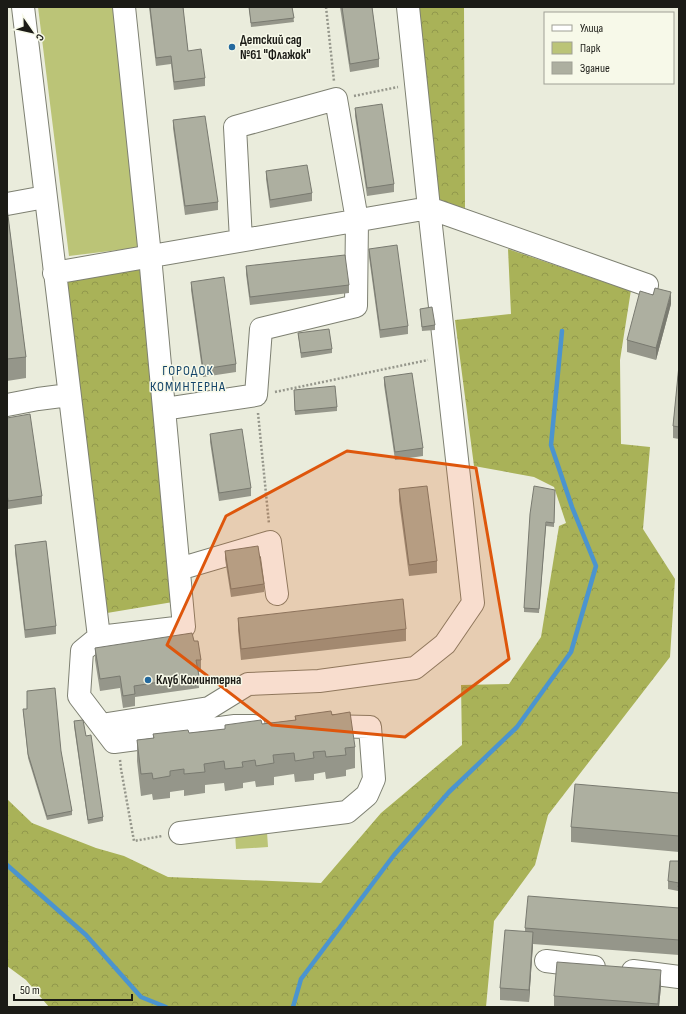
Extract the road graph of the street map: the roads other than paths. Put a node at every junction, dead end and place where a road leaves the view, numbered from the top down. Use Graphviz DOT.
graph roads {
  1 [pos="23,7"];
  2 [pos="124,7"];
  3 [pos="408,7"];
  4 [pos="45,196"];
  5 [pos="7,204"];
  6 [pos="429,208"];
  7 [pos="356,220"];
  8 [pos="241,240"];
  9 [pos="150,256"];
  10 [pos="54,273"];
  11 [pos="647,285"];
  12 [pos="69,395"];
  13 [pos="7,405"];
  14 [pos="164,409"];
  15 [pos="179,569"];
  16 [pos="277,594"];
  17 [pos="99,637"];
  18 [pos="101,725"];
  19 [pos="275,726"];
  20 [pos="306,726"];
  21 [pos="180,833"];
  22 [pos="546,961"];
  23 [pos="679,977"];
  1 -- 4 [label="street"];
  2 -- 9 [label="street"];
  3 -- 6 [label="street"];
  4 -- 5 [label="street"];
  4 -- 10 [label="street"];
  6 -- 7 [label="street"];
  6 -- 11 [label="street"];
  6 -- 18 [label="street"];
  7 -- 8 [label="street"];
  7 -- 8 [label="street"];
  7 -- 14 [label="street"];
  8 -- 9 [label="street"];
  9 -- 10 [label="street"];
  9 -- 14 [label="street"];
  10 -- 12 [label="street"];
  12 -- 13 [label="street"];
  12 -- 17 [label="street"];
  14 -- 15 [label="street"];
  15 -- 16 [label="street"];
  15 -- 17 [label="street"];
  17 -- 18 [label="street"];
  18 -- 19 [label="street"];
  20 -- 21 [label="street"];
  22 -- 23 [label="street"];
}
